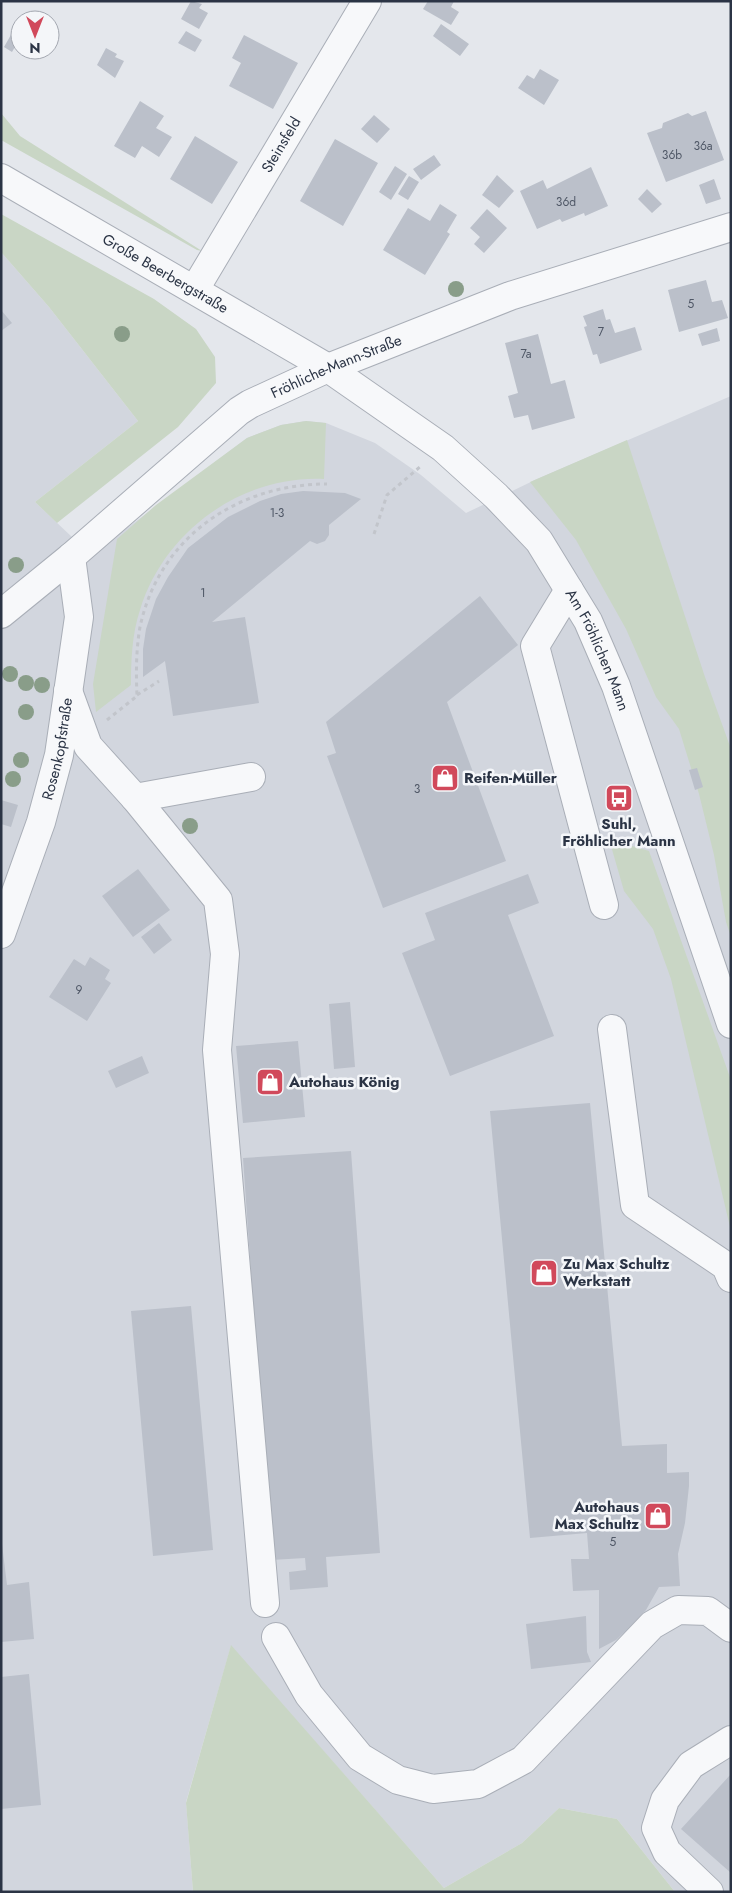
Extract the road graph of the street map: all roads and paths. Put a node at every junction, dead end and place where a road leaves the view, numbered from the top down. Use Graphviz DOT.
graph roads {
  1 [pos="367,1"];
  2 [pos="1,178"];
  3 [pos="731,227"];
  4 [pos="195,289"];
  5 [pos="328,368"];
  6 [pos="443,448"];
  7 [pos="327,484"];
  8 [pos="374,534"];
  9 [pos="71,557"];
  10 [pos="569,590"];
  11 [pos="1,614"];
  12 [pos="160,681"];
  13 [pos="68,691"];
  14 [pos="137,696"];
  15 [pos="127,704"];
  16 [pos="251,777"];
  17 [pos="136,798"];
  18 [pos="604,905"];
  19 [pos="1,934"];
  20 [pos="731,1024"];
  21 [pos="612,1029"];
  22 [pos="731,1278"];
  23 [pos="266,1603"];
  24 [pos="731,1628"];
  25 [pos="276,1637"];
  26 [pos="731,1740"];
  27 [pos="709,1892"];
  1 -- 4 [label="street, Steinsfeld"];
  2 -- 4 [label="street, Große Beerbergstraße"];
  3 -- 5 [label="street, Fröhliche-Mann-Straße"];
  4 -- 5 [label="street, Große Beerbergstraße"];
  5 -- 6 [label="street, Am Fröhlichen Mann"];
  5 -- 9 [label="street, Fröhliche-Mann-Straße"];
  6 -- 8 [label="path"];
  6 -- 10 [label="street, Am Fröhlichen Mann"];
  7 -- 14 [label="path"];
  9 -- 11 [label="street, Fröhliche-Mann-Straße"];
  9 -- 13 [label="street, Rosenkopfstraße"];
  10 -- 18 [label="street"];
  10 -- 20 [label="street, Am Fröhlichen Mann"];
  12 -- 14 [label="path"];
  13 -- 17 [label="street"];
  13 -- 19 [label="street, Rosenkopfstraße"];
  14 -- 15 [label="path"];
  16 -- 17 [label="street"];
  17 -- 23 [label="street"];
  21 -- 22 [label="street"];
  24 -- 25 [label="street"];
  26 -- 27 [label="street"];
}
